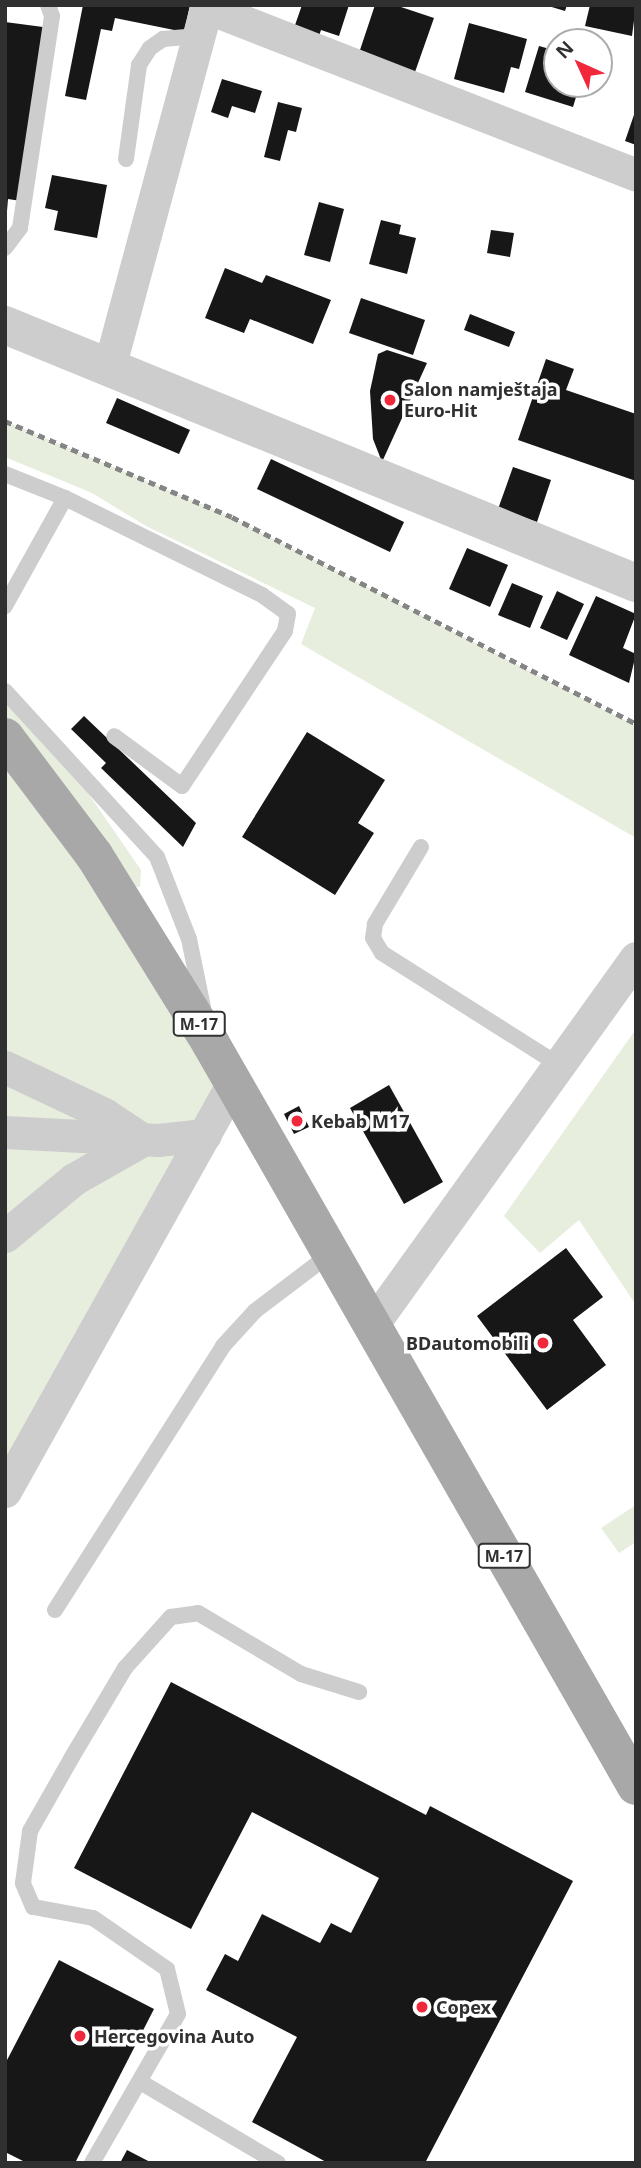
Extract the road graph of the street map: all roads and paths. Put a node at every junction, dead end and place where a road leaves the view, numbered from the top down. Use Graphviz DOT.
graph roads {
  1 [pos="48,5"];
  2 [pos="204,16"];
  3 [pos="126,159"];
  4 [pos="636,175"];
  5 [pos="5,248"];
  6 [pos="5,325"];
  7 [pos="109,368"];
  8 [pos="5,474"];
  9 [pos="65,498"];
  10 [pos="636,583"];
  11 [pos="5,606"];
  12 [pos="5,691"];
  13 [pos="114,736"];
  14 [pos="5,737"];
  15 [pos="421,848"];
  16 [pos="636,958"];
  17 [pos="211,1044"];
  18 [pos="559,1065"];
  19 [pos="5,1067"];
  20 [pos="233,1083"];
  21 [pos="5,1132"];
  22 [pos="205,1135"];
  23 [pos="143,1140"];
  24 [pos="5,1236"];
  25 [pos="330,1254"];
  26 [pos="372,1325"];
  27 [pos="5,1491"];
  28 [pos="55,1610"];
  29 [pos="359,1692"];
  30 [pos="636,1786"];
  31 [pos="142,2083"];
  32 [pos="92,2163"];
  33 [pos="278,2163"];
  1 -- 5 [label="lane"];
  2 -- 3 [label="lane"];
  2 -- 4 [label="street"];
  2 -- 7 [label="street"];
  6 -- 7 [label="street"];
  7 -- 10 [label="street"];
  8 -- 9 [label="lane"];
  9 -- 11 [label="lane"];
  9 -- 13 [label="lane"];
  12 -- 17 [label="lane"];
  14 -- 17 [label="main road, M-17"];
  15 -- 18 [label="lane"];
  16 -- 18 [label="street"];
  17 -- 20 [label="main road, M-17"];
  18 -- 26 [label="street"];
  19 -- 23 [label="street"];
  20 -- 22 [label="street"];
  20 -- 25 [label="main road, M-17"];
  21 -- 23 [label="street"];
  22 -- 23 [label="street"];
  22 -- 27 [label="street"];
  23 -- 24 [label="street"];
  25 -- 26 [label="main road, M-17"];
  25 -- 28 [label="lane"];
  26 -- 30 [label="main road, M-17"];
  29 -- 31 [label="lane"];
  31 -- 32 [label="lane"];
  31 -- 33 [label="lane"];
}
